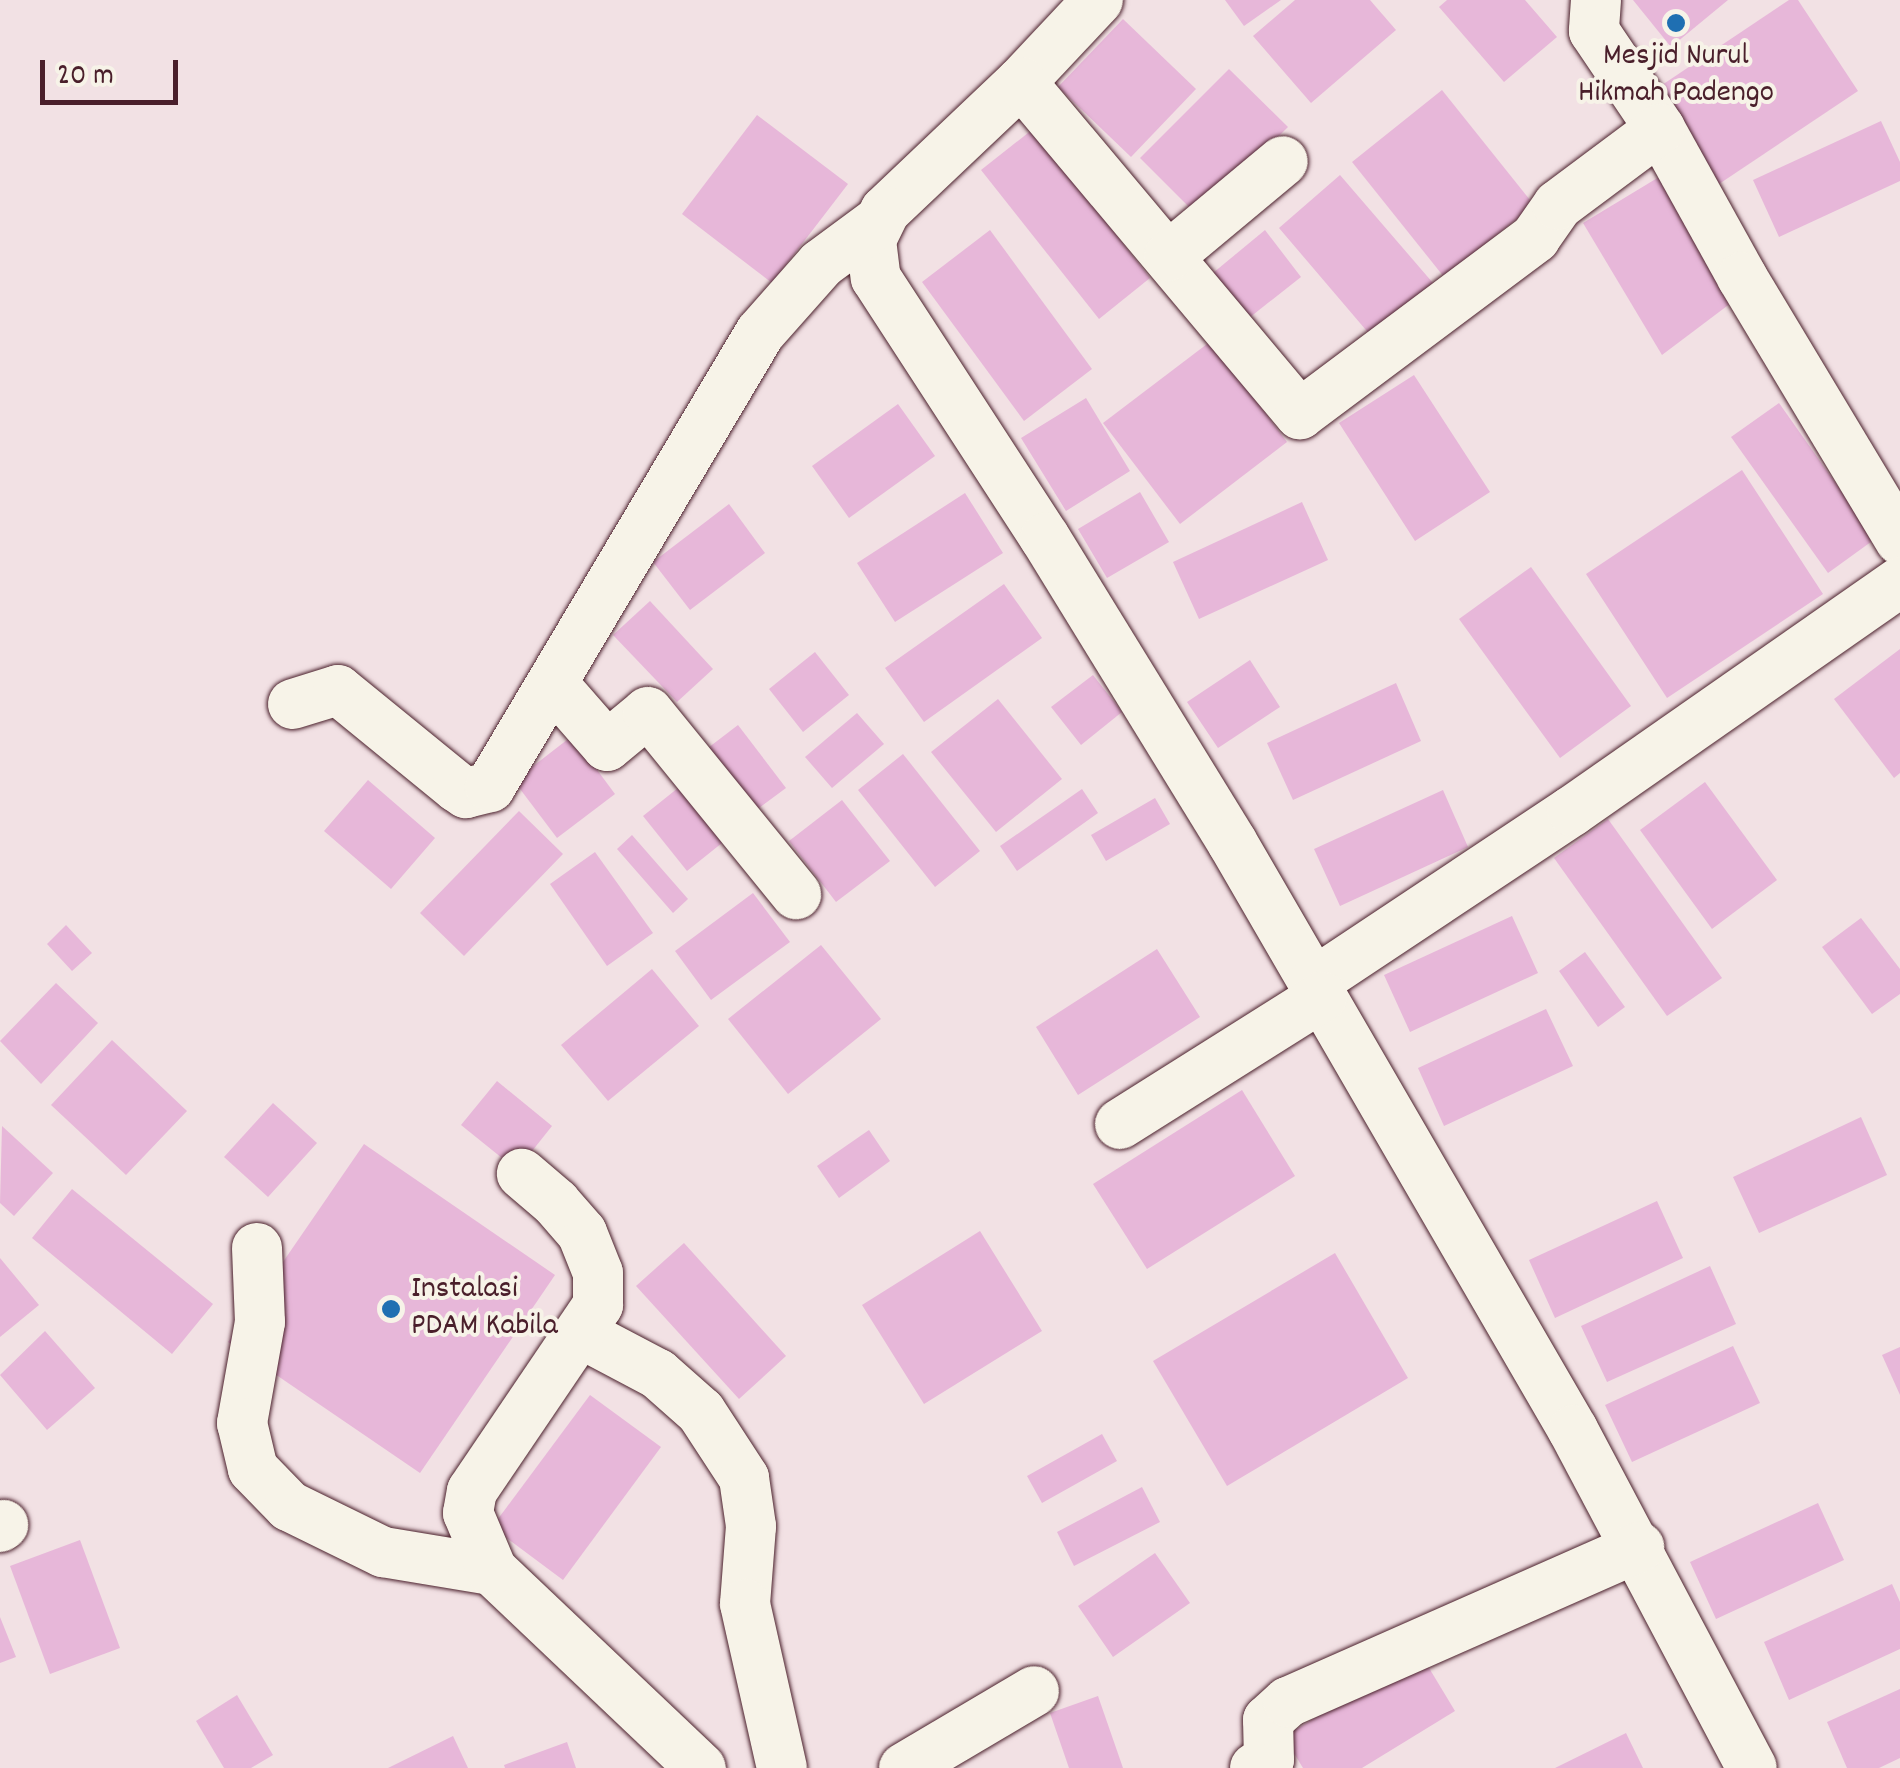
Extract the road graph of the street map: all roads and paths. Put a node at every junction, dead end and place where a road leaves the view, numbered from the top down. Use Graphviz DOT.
graph roads {
  1 [pos="1098,0"];
  2 [pos="1596,0"];
  3 [pos="1020,82"];
  4 [pos="1660,129"];
  5 [pos="1283,161"];
  6 [pos="878,222"];
  7 [pos="1169,256"];
  8 [pos="1900,540"];
  9 [pos="1900,582"];
  10 [pos="553,684"];
  11 [pos="293,704"];
  12 [pos="796,894"];
  13 [pos="1317,990"];
  14 [pos="1120,1124"];
  15 [pos="522,1174"];
  16 [pos="258,1248"];
  17 [pos="582,1334"];
  18 [pos="1639,1547"];
  19 [pos="492,1570"];
  20 [pos="1034,1691"];
  21 [pos="701,1768"];
  22 [pos="782,1768"];
  23 [pos="904,1768"];
  24 [pos="1255,1768"];
  25 [pos="1752,1768"];
  1 -- 3 [label="street"];
  2 -- 4 [label="street"];
  3 -- 6 [label="street"];
  3 -- 7 [label="street"];
  4 -- 7 [label="street"];
  4 -- 8 [label="street"];
  5 -- 7 [label="street"];
  6 -- 10 [label="street"];
  6 -- 13 [label="street"];
  9 -- 13 [label="street"];
  10 -- 11 [label="street"];
  10 -- 12 [label="street"];
  13 -- 14 [label="street"];
  13 -- 18 [label="street"];
  15 -- 17 [label="street"];
  16 -- 19 [label="street"];
  17 -- 19 [label="street"];
  17 -- 22 [label="street"];
  18 -- 24 [label="street"];
  18 -- 25 [label="street"];
  19 -- 21 [label="street"];
  20 -- 23 [label="street"];
}
